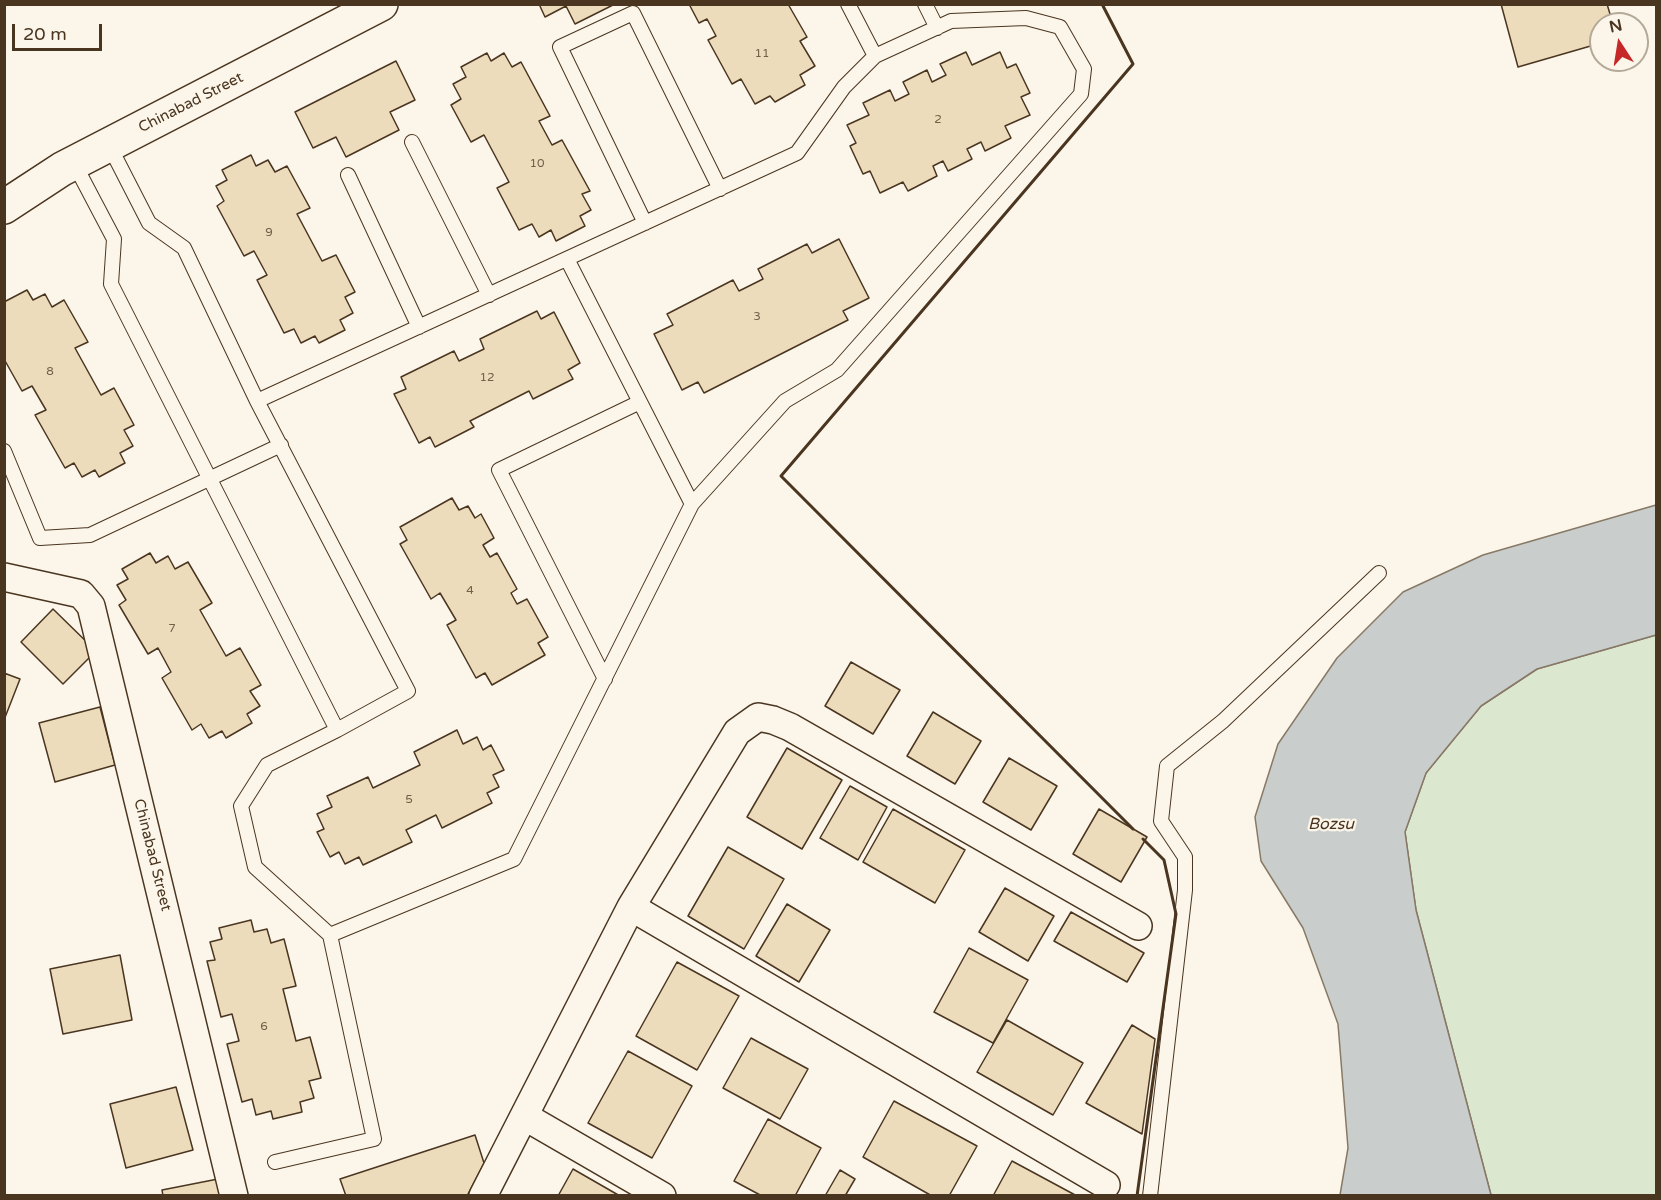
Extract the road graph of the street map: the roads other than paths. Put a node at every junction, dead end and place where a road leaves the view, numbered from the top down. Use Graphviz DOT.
graph roads {
  1 [pos="381,4"];
  2 [pos="848,4"];
  3 [pos="925,4"];
  4 [pos="937,28"];
  5 [pos="874,56"];
  6 [pos="412,142"];
  7 [pos="109,145"];
  8 [pos="74,163"];
  9 [pos="348,175"];
  10 [pos="720,189"];
  11 [pos="4,207"];
  12 [pos="645,223"];
  13 [pos="567,259"];
  14 [pos="489,295"];
  15 [pos="419,327"];
  16 [pos="257,401"];
  17 [pos="640,402"];
  18 [pos="280,446"];
  19 [pos="4,451"];
  20 [pos="210,479"];
  21 [pos="692,504"];
  22 [pos="1379,573"];
  23 [pos="4,578"];
  24 [pos="605,679"];
  25 [pos="337,730"];
  26 [pos="631,907"];
  27 [pos="1138,926"];
  28 [pos="330,935"];
  29 [pos="524,1116"];
  30 [pos="275,1162"];
  31 [pos="1106,1185"];
  32 [pos="234,1196"];
  33 [pos="483,1196"];
  34 [pos="662,1196"];
  35 [pos="1150,1196"];
  1 -- 7 [label="street, Chinabad Street"];
  2 -- 5 [label="lane"];
  3 -- 4 [label="lane"];
  4 -- 5 [label="lane"];
  4 -- 21 [label="lane"];
  5 -- 10 [label="lane"];
  6 -- 14 [label="lane"];
  7 -- 8 [label="street, Chinabad Street"];
  7 -- 16 [label="lane"];
  8 -- 11 [label="street, Chinabad Street"];
  8 -- 20 [label="lane"];
  9 -- 15 [label="lane"];
  10 -- 12 [label="lane"];
  10 -- 12 [label="lane"];
  12 -- 13 [label="lane"];
  13 -- 14 [label="lane"];
  13 -- 17 [label="lane"];
  14 -- 15 [label="lane"];
  15 -- 16 [label="lane"];
  16 -- 18 [label="lane"];
  17 -- 21 [label="lane"];
  17 -- 24 [label="lane"];
  18 -- 20 [label="lane"];
  18 -- 25 [label="lane"];
  19 -- 20 [label="lane"];
  20 -- 25 [label="lane"];
  21 -- 24 [label="lane"];
  22 -- 35 [label="lane"];
  23 -- 32 [label="street, Chinabad Street"];
  24 -- 28 [label="lane"];
  25 -- 28 [label="lane"];
  26 -- 27 [label="street"];
  26 -- 29 [label="street"];
  26 -- 31 [label="street"];
  28 -- 30 [label="lane"];
  29 -- 33 [label="street"];
  29 -- 34 [label="street"];
}
